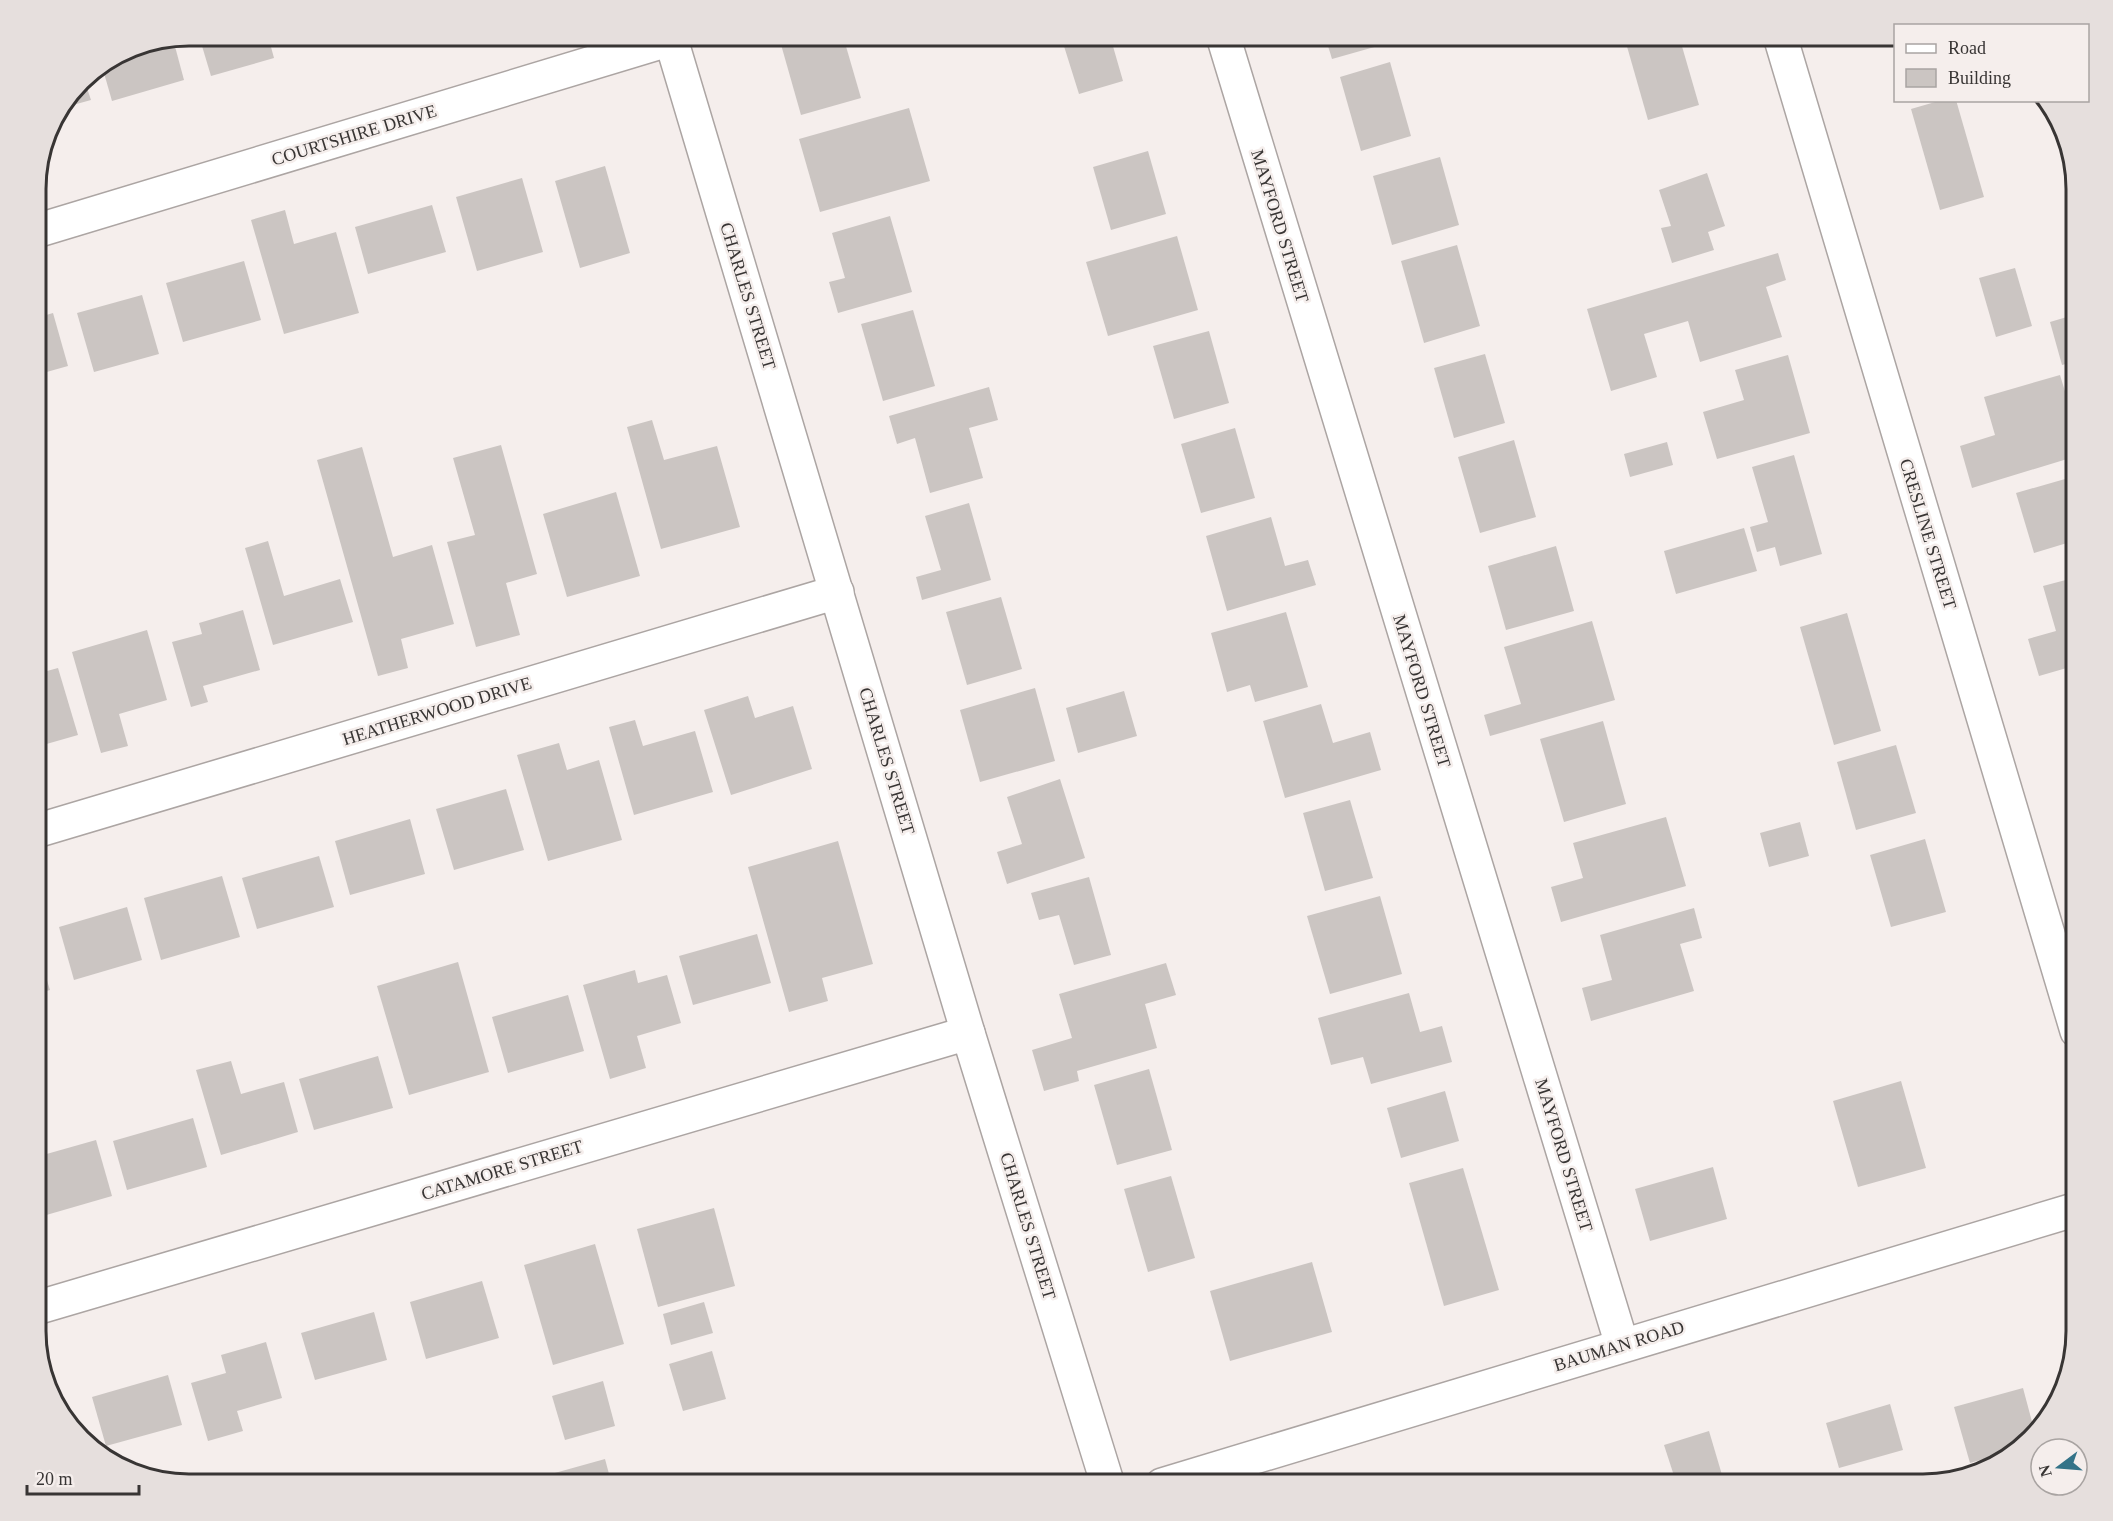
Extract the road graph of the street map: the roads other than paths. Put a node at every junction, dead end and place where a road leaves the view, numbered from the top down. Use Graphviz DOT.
graph roads {
  1 [pos="641,46"];
  2 [pos="673,46"];
  3 [pos="1225,46"];
  4 [pos="1783,46"];
  5 [pos="47,228"];
  6 [pos="837,592"];
  7 [pos="47,828"];
  8 [pos="2066,994"];
  9 [pos="968,1033"];
  10 [pos="2066,1212"];
  11 [pos="47,1305"];
  12 [pos="1622,1345"];
  13 [pos="1105,1474"];
  14 [pos="1198,1474"];
  1 -- 5 [label="street, COURTSHIRE DRIVE"];
  2 -- 6 [label="street, CHARLES STREET"];
  3 -- 12 [label="street, MAYFORD STREET"];
  4 -- 8 [label="street, CRESLINE STREET"];
  6 -- 7 [label="street, HEATHERWOOD DRIVE"];
  6 -- 9 [label="street, CHARLES STREET"];
  9 -- 11 [label="street, CATAMORE STREET"];
  9 -- 13 [label="street, CHARLES STREET"];
  10 -- 12 [label="street, BAUMAN ROAD"];
  12 -- 14 [label="street, BAUMAN ROAD"];
}
